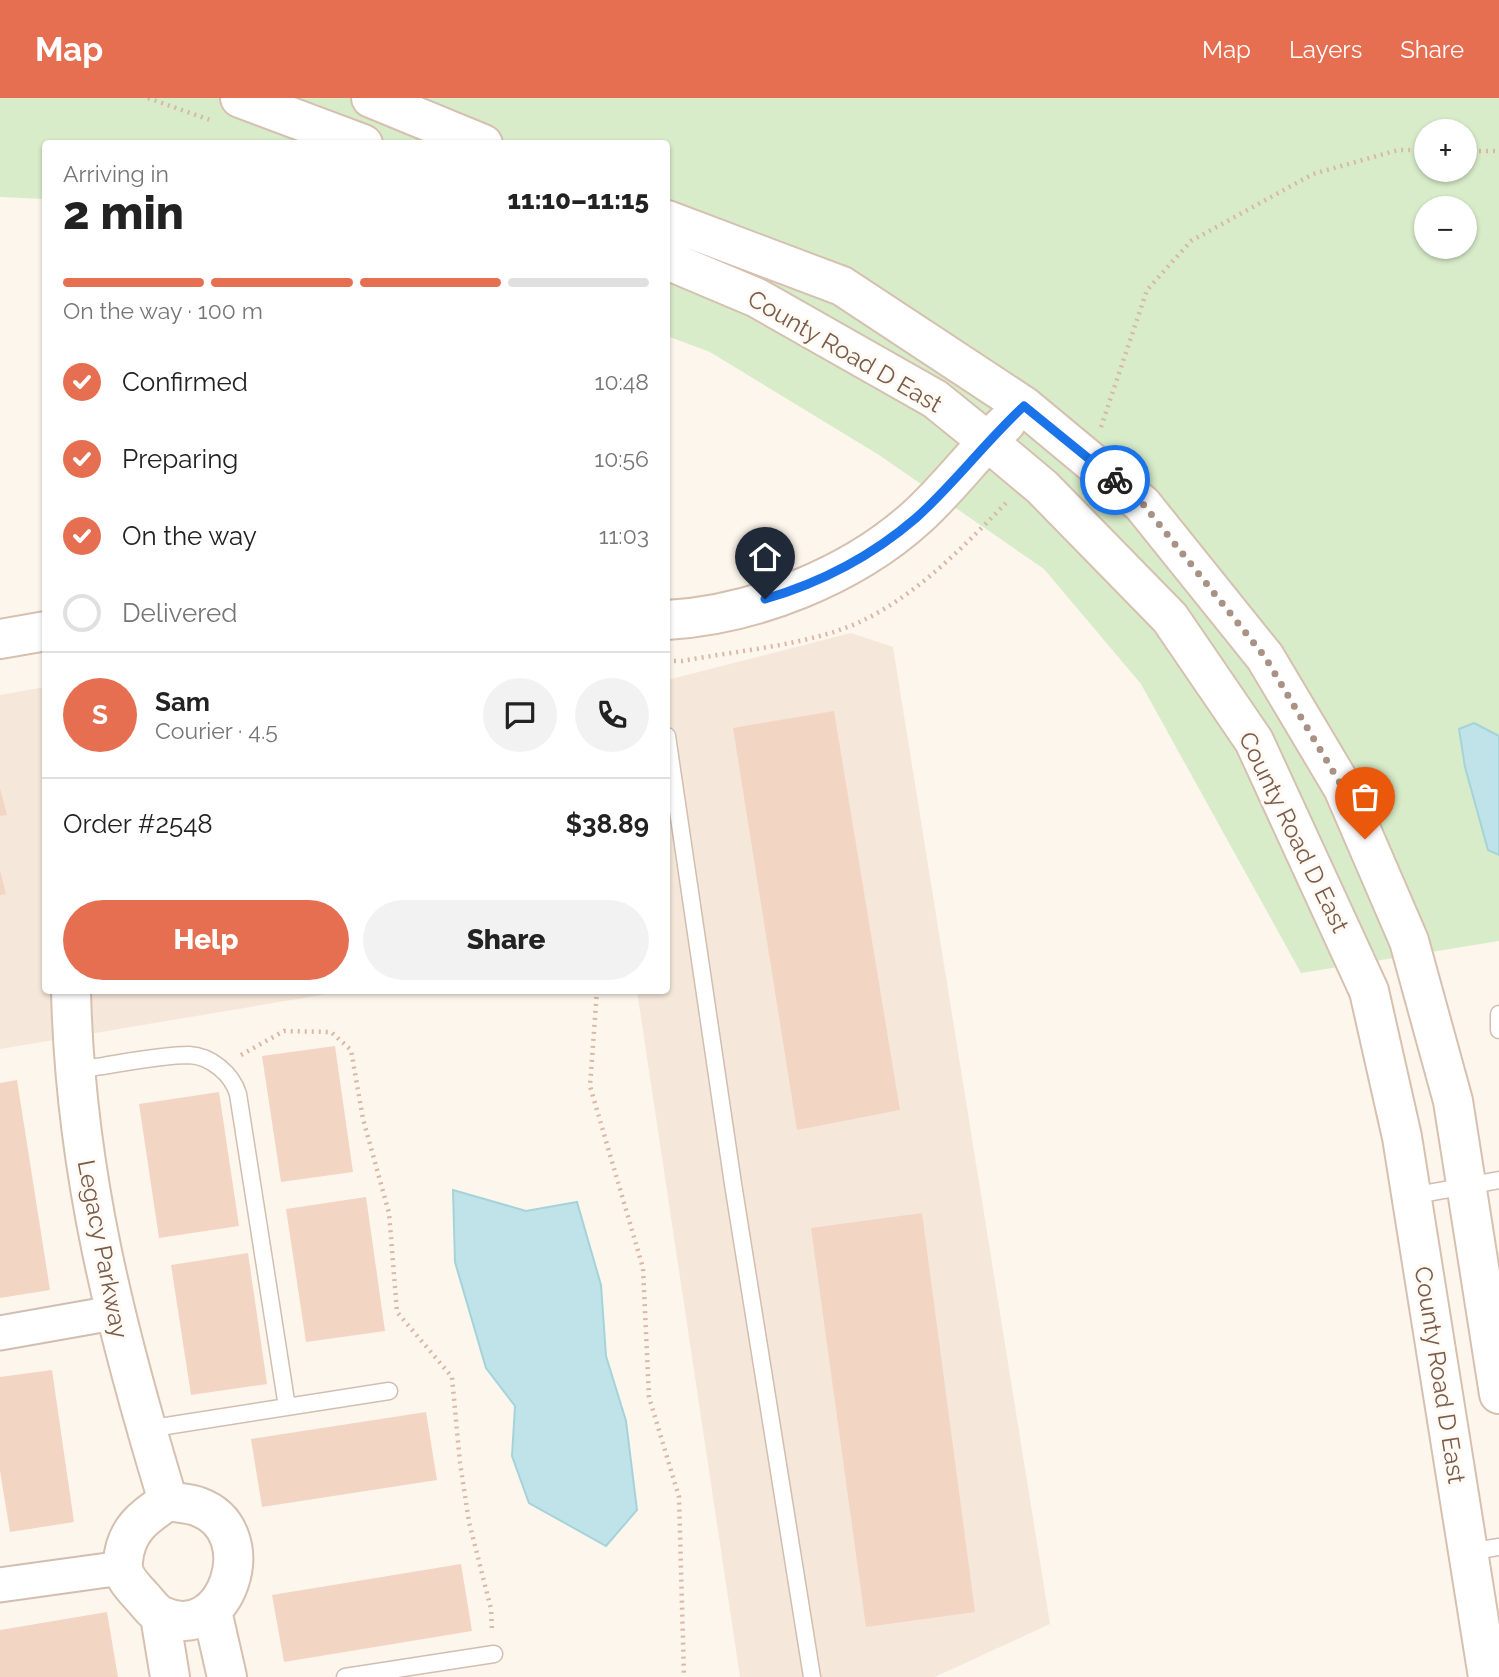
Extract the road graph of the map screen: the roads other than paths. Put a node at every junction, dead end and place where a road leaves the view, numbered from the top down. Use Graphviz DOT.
graph roads {
  1 [pos="240,98"];
  2 [pos="371,98"];
  3 [pos="352,140"];
  4 [pos="473,140"];
  5 [pos="670,221"];
  6 [pos="670,261"];
  7 [pos="1024,406"];
  8 [pos="975,454"];
  9 [pos="670,620"];
  10 [pos="42,632"];
  11 [pos="0,639"];
  12 [pos="670,756"];
  13 [pos="71,994"];
  14 [pos="1499,1014"];
  15 [pos="1499,1030"];
  16 [pos="75,1070"];
  17 [pos="1483,1184"];
  18 [pos="1411,1196"];
  19 [pos="113,1313"];
  20 [pos="0,1333"];
  21 [pos="389,1391"];
  22 [pos="1499,1394"];
  23 [pos="287,1407"];
  24 [pos="147,1429"];
  25 [pos="168,1502"];
  26 [pos="1483,1549"];
  27 [pos="122,1568"];
  28 [pos="0,1585"];
  29 [pos="212,1611"];
  30 [pos="160,1616"];
  31 [pos="494,1654"];
  32 [pos="369,1675"];
  33 [pos="170,1677"];
  34 [pos="227,1677"];
  35 [pos="345,1677"];
  36 [pos="812,1677"];
  37 [pos="1488,1677"];
  1 -- 3 [label="street"];
  2 -- 4 [label="street"];
  5 -- 7 [label="street, County Road D East"];
  6 -- 8 [label="street, County Road D East"];
  7 -- 8 [label="street"];
  7 -- 17 [label="street, County Road D East"];
  8 -- 9 [label="street"];
  8 -- 18 [label="street, County Road D East"];
  10 -- 11 [label="street"];
  12 -- 36 [label="lane"];
  13 -- 16 [label="street, Legacy Parkway"];
  14 -- 15 [label="lane"];
  16 -- 19 [label="street, Legacy Parkway"];
  16 -- 23 [label="lane"];
  17 -- 18 [label="lane"];
  17 -- 22 [label="street, County Road D East"];
  18 -- 26 [label="street, County Road D East"];
  19 -- 20 [label="street"];
  19 -- 24 [label="street, Legacy Parkway"];
  21 -- 23 [label="lane"];
  23 -- 24 [label="lane"];
  24 -- 25 [label="street, Legacy Parkway"];
  25 -- 27 [label="street"];
  25 -- 29 [label="street"];
  26 -- 37 [label="street, County Road D East"];
  27 -- 28 [label="street"];
  27 -- 30 [label="street"];
  29 -- 30 [label="street"];
  29 -- 34 [label="street"];
  30 -- 33 [label="street"];
  31 -- 32 [label="lane"];
  32 -- 35 [label="lane"];
}
